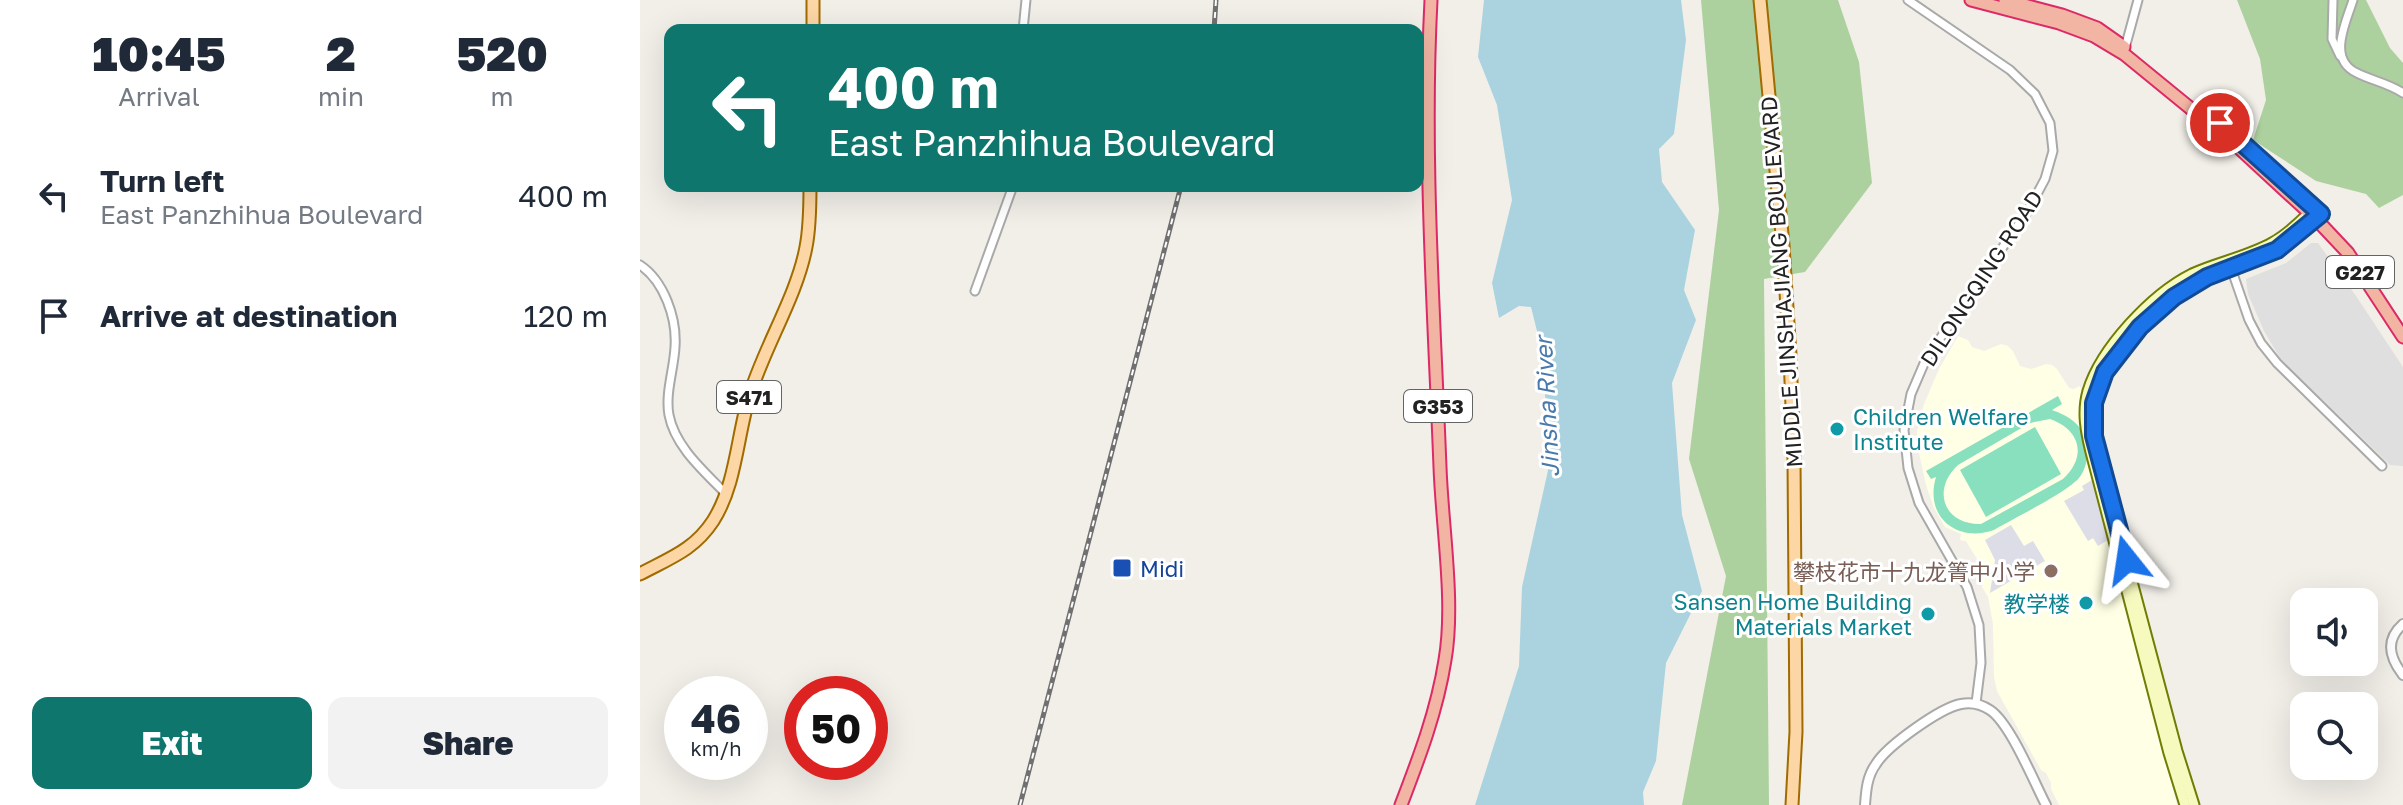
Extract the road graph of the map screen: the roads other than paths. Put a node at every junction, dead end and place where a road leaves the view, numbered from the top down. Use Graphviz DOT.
graph roads {
  1 [pos="813,0"];
  2 [pos="1026,0"];
  3 [pos="1431,0"];
  4 [pos="1760,0"];
  5 [pos="1908,0"];
  6 [pos="1971,0"];
  7 [pos="2005,0"];
  8 [pos="2138,0"];
  9 [pos="2333,0"];
  10 [pos="2353,0"];
  11 [pos="813,24"];
  12 [pos="1024,24"];
  13 [pos="2125,51"];
  14 [pos="2341,57"];
  15 [pos="2403,93"];
  16 [pos="810,192"];
  17 [pos="1011,192"];
  18 [pos="2316,213"];
  19 [pos="640,265"];
  20 [pos="2231,268"];
  21 [pos="975,291"];
  22 [pos="2403,325"];
  23 [pos="2403,337"];
  24 [pos="2382,466"];
  25 [pos="726,494"];
  26 [pos="640,574"];
  27 [pos="2403,624"];
  28 [pos="2403,675"];
  29 [pos="1976,703"];
  30 [pos="1401,805"];
  31 [pos="1792,805"];
  32 [pos="1865,805"];
  33 [pos="2046,805"];
  34 [pos="2185,805"];
  35 [pos="2194,805"];
  1 -- 11 [label="main road"];
  2 -- 12 [label="street"];
  3 -- 30 [label="highway, G353"];
  4 -- 31 [label="main road, MIDDLE JINSHAJIANG BOULEVARD"];
  5 -- 29 [label="street, DILONGQING ROAD"];
  6 -- 13 [label="highway, G227"];
  7 -- 13 [label="highway, G227"];
  8 -- 13 [label="street"];
  9 -- 14 [label="street"];
  10 -- 14 [label="street"];
  13 -- 18 [label="highway, G227"];
  14 -- 15 [label="street"];
  16 -- 25 [label="main road, S471"];
  17 -- 21 [label="street"];
  18 -- 20 [label="main road"];
  18 -- 22 [label="highway, G227"];
  18 -- 23 [label="highway, G227"];
  18 -- 34 [label="main road"];
  19 -- 25 [label="street"];
  20 -- 24 [label="street"];
  20 -- 35 [label="main road"];
  25 -- 26 [label="main road, S471"];
  27 -- 28 [label="street"];
  29 -- 32 [label="street"];
  29 -- 33 [label="street"];
}
